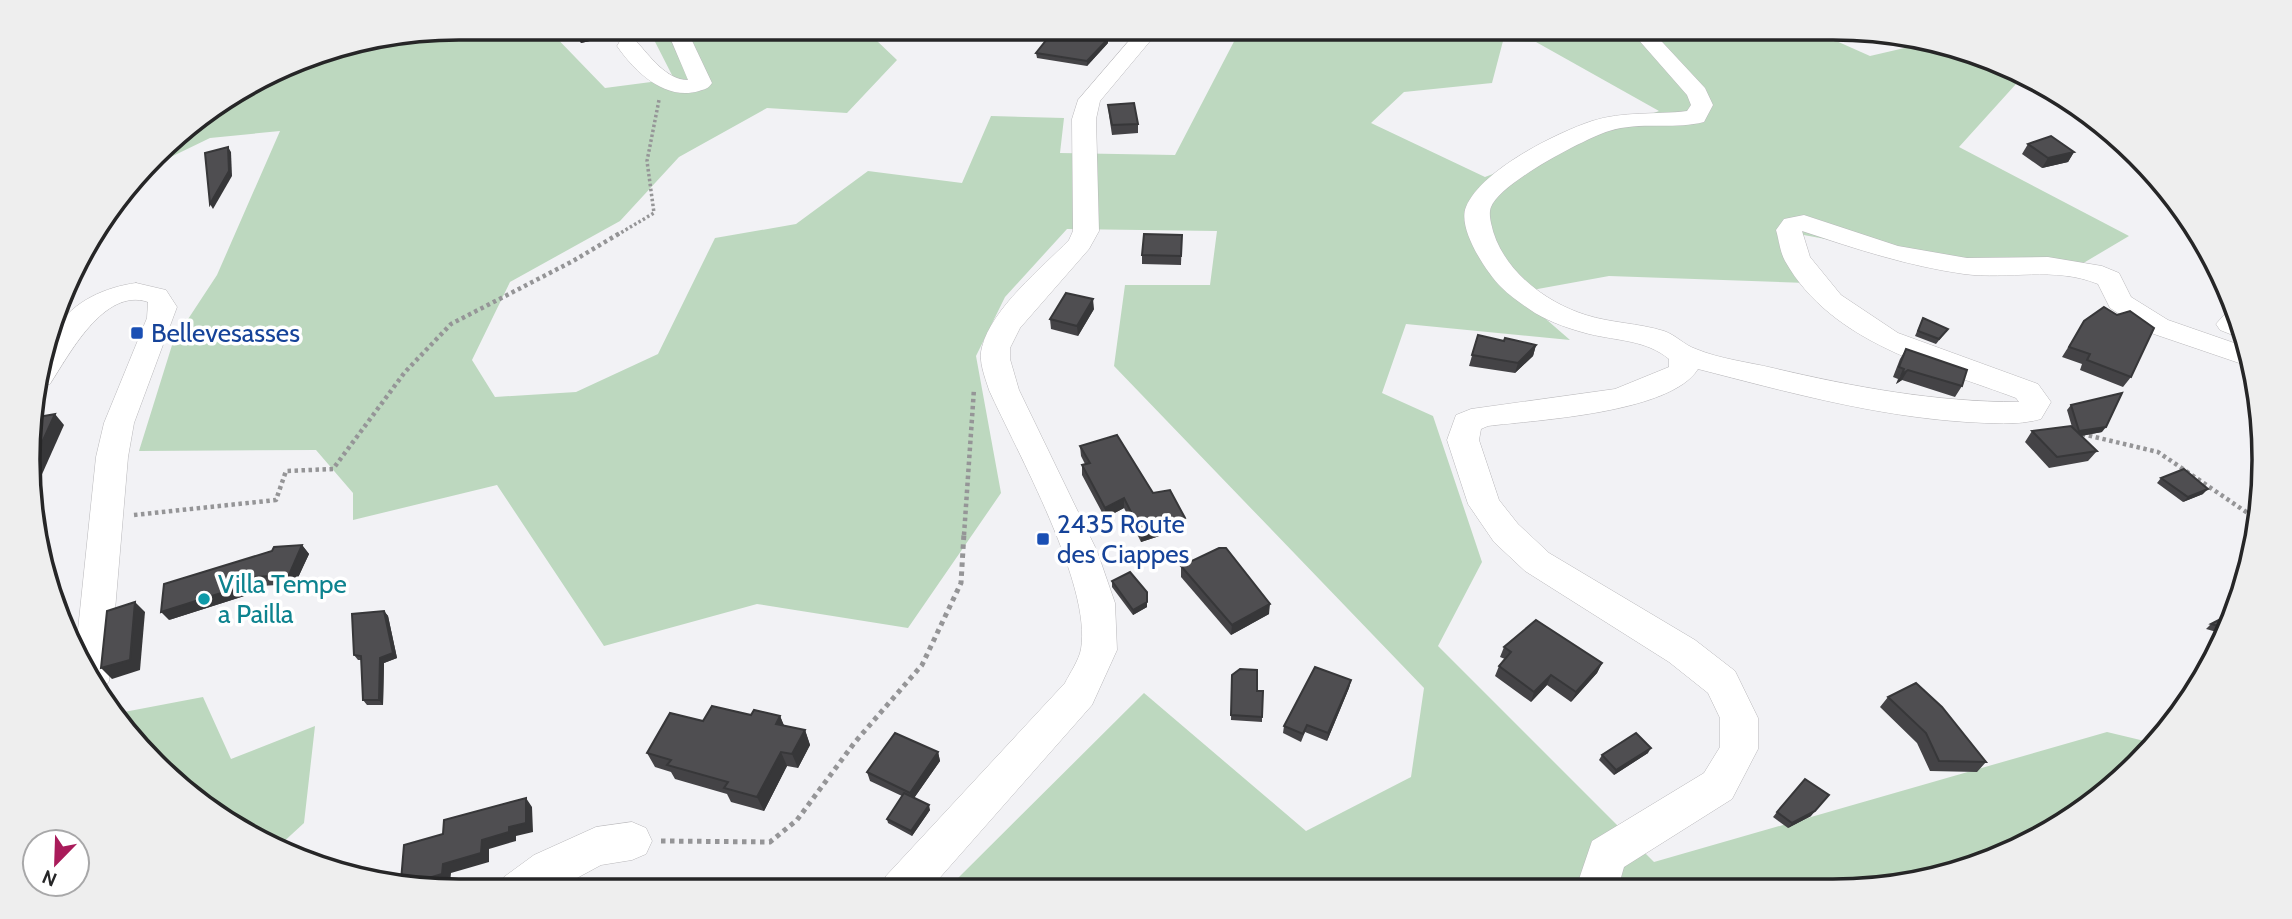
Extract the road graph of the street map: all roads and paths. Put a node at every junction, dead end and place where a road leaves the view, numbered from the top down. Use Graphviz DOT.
graph roads {
  1 [pos="681,40"];
  2 [pos="1141,40"];
  3 [pos="1649,40"];
  4 [pos="628,46"];
  5 [pos="664,82"];
  6 [pos="2238,354"];
  7 [pos="54,355"];
  8 [pos="1684,356"];
  9 [pos="996,357"];
  10 [pos="2073,430"];
  11 [pos="2248,513"];
  12 [pos="128,516"];
  13 [pos="93,663"];
  14 [pos="632,841"];
  15 [pos="535,879"];
  16 [pos="911,879"];
  17 [pos="1600,879"];
  1 -- 5 [label="street"];
  2 -- 9 [label="street"];
  3 -- 8 [label="street"];
  4 -- 5 [label="street"];
  5 -- 12 [label="path"];
  6 -- 8 [label="street"];
  7 -- 13 [label="street"];
  8 -- 17 [label="street"];
  9 -- 14 [label="path"];
  9 -- 16 [label="street"];
  10 -- 11 [label="path"];
  14 -- 15 [label="street"];
}
